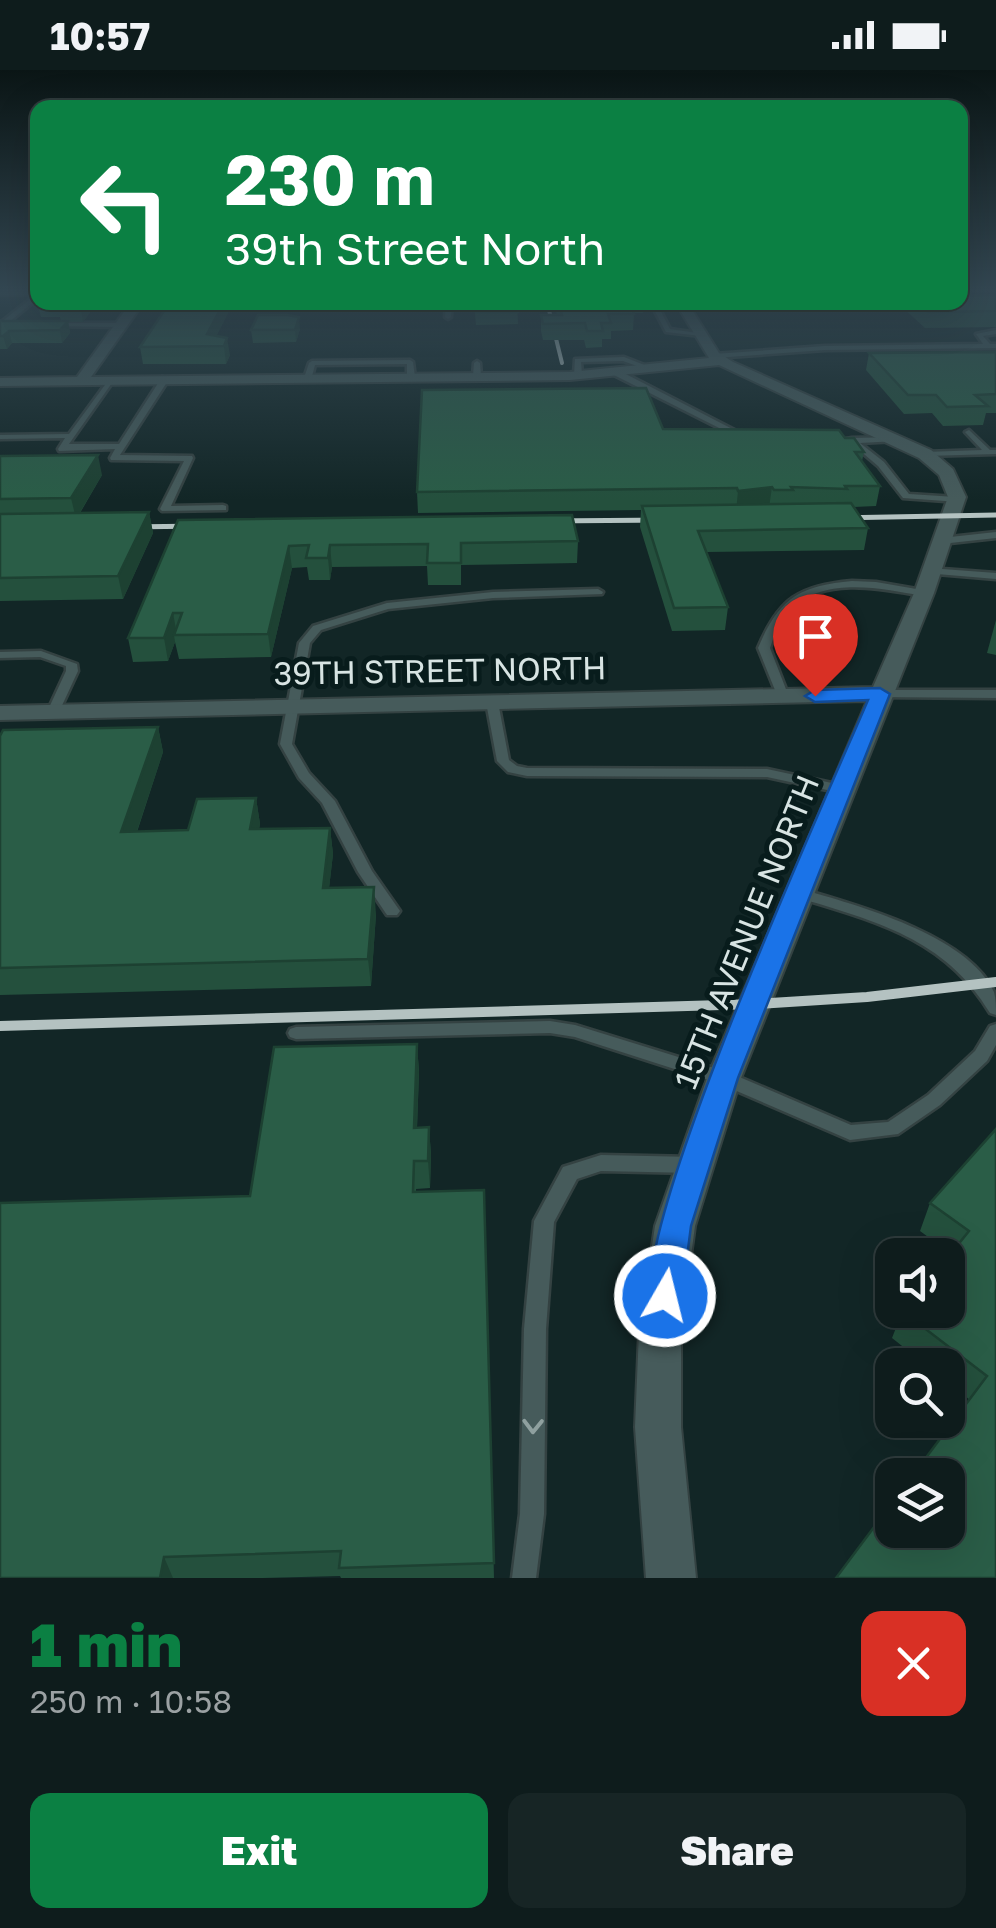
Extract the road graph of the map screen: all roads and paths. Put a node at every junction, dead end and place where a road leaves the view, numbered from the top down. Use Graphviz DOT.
graph roads {
  1 [pos="97,359"];
  2 [pos="606,359"];
  3 [pos="625,359"];
  4 [pos="690,359"];
  5 [pos="728,359"];
  6 [pos="648,368"];
  7 [pos="613,372"];
  8 [pos="578,375"];
  9 [pos="165,379"];
  10 [pos="81,380"];
  11 [pos="110,380"];
  12 [pos="0,382"];
  13 [pos="968,432"];
  14 [pos="0,436"];
  15 [pos="71,436"];
  16 [pos="899,439"];
  17 [pos="852,440"];
  18 [pos="758,441"];
  19 [pos="823,441"];
  20 [pos="64,446"];
  21 [pos="121,446"];
  22 [pos="992,452"];
  23 [pos="925,454"];
  24 [pos="56,458"];
  25 [pos="996,461"];
  26 [pos="956,500"];
  27 [pos="224,508"];
  28 [pos="996,535"];
  29 [pos="941,541"];
  30 [pos="996,576"];
  31 [pos="926,582"];
  32 [pos="598,592"];
  33 [pos="0,655"];
  34 [pos="880,694"];
  35 [pos="996,694"];
  36 [pos="782,697"];
  37 [pos="492,702"];
  38 [pos="292,706"];
  39 [pos="0,712"];
  40 [pos="52,712"];
  41 [pos="841,789"];
  42 [pos="801,894"];
  43 [pos="392,911"];
  44 [pos="996,1009"];
  45 [pos="996,1030"];
  46 [pos="296,1033"];
  47 [pos="724,1078"];
  48 [pos="695,1165"];
  49 [pos="524,1578"];
  50 [pos="671,1578"];
  1 -- 10 [label="street"];
  2 -- 8 [label="lane"];
  3 -- 6 [label="lane"];
  4 -- 6 [label="street"];
  5 -- 16 [label="street"];
  6 -- 7 [label="street"];
  7 -- 8 [label="street"];
  7 -- 18 [label="lane"];
  8 -- 9 [label="street"];
  9 -- 11 [label="street"];
  9 -- 21 [label="lane"];
  10 -- 11 [label="street"];
  10 -- 12 [label="street"];
  11 -- 15 [label="lane"];
  13 -- 22 [label="lane"];
  14 -- 15 [label="lane"];
  15 -- 20 [label="lane"];
  16 -- 17 [label="lane"];
  16 -- 23 [label="street"];
  17 -- 19 [label="lane"];
  17 -- 26 [label="lane"];
  20 -- 21 [label="lane"];
  20 -- 24 [label="lane"];
  21 -- 27 [label="lane"];
  22 -- 23 [label="lane"];
  22 -- 25 [label="lane"];
  23 -- 26 [label="street"];
  26 -- 29 [label="street, 15TH AVENUE NORTH"];
  28 -- 29 [label="lane"];
  29 -- 31 [label="street, 15TH AVENUE NORTH"];
  30 -- 31 [label="lane"];
  31 -- 34 [label="street, 15TH AVENUE NORTH"];
  31 -- 36 [label="lane"];
  32 -- 38 [label="lane"];
  33 -- 40 [label="lane"];
  34 -- 35 [label="lane"];
  34 -- 36 [label="street, 39TH STREET NORTH"];
  34 -- 41 [label="street, 15TH AVENUE NORTH"];
  36 -- 37 [label="street, 39TH STREET NORTH"];
  37 -- 38 [label="street, 39TH STREET NORTH"];
  37 -- 41 [label="lane"];
  38 -- 40 [label="street, 39TH STREET NORTH"];
  38 -- 43 [label="lane"];
  39 -- 40 [label="street, 39TH STREET NORTH"];
  41 -- 42 [label="street, 15TH AVENUE NORTH"];
  42 -- 44 [label="lane"];
  42 -- 47 [label="street, 15TH AVENUE NORTH"];
  45 -- 47 [label="lane"];
  46 -- 47 [label="lane"];
  47 -- 48 [label="street, 15TH AVENUE NORTH"];
  48 -- 49 [label="lane, one-way"];
  48 -- 50 [label="street, 15TH AVENUE NORTH"];
}
